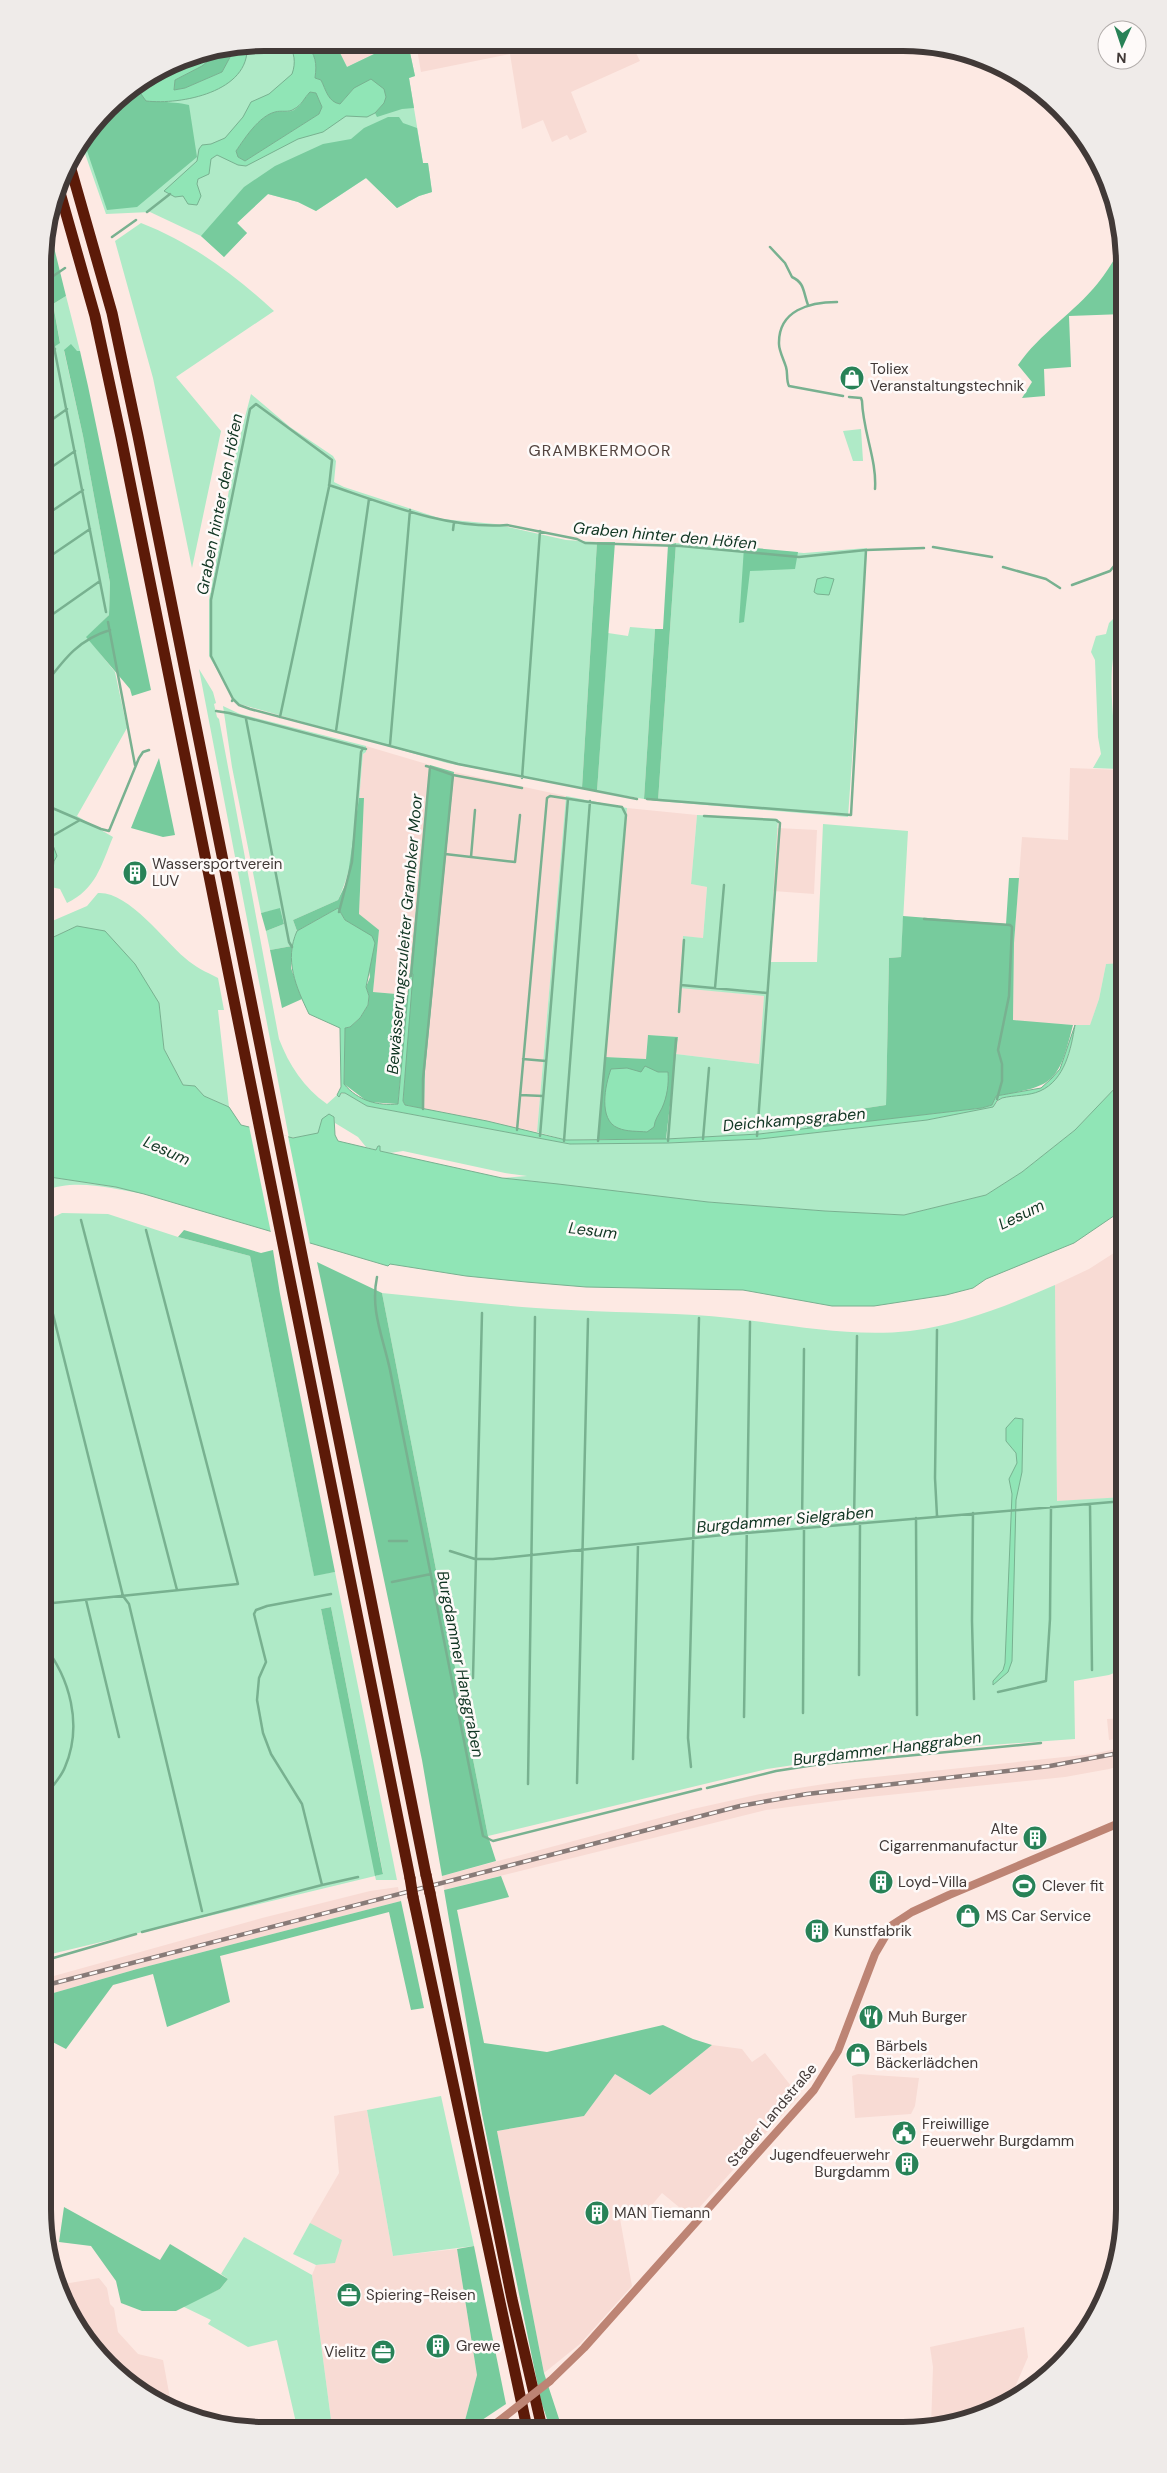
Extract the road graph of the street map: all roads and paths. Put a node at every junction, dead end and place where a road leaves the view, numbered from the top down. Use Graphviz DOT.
graph roads {
  1 [pos="72,172"];
  2 [pos="62,199"];
  3 [pos="1116,1824"];
  4 [pos="497,2422"];
  5 [pos="526,2422"];
  6 [pos="541,2422"];
  1 -- 6 [label="highway, bridge"];
  2 -- 5 [label="highway, bridge"];
  3 -- 4 [label="street, Stader Landstraße, bridge"];
}
